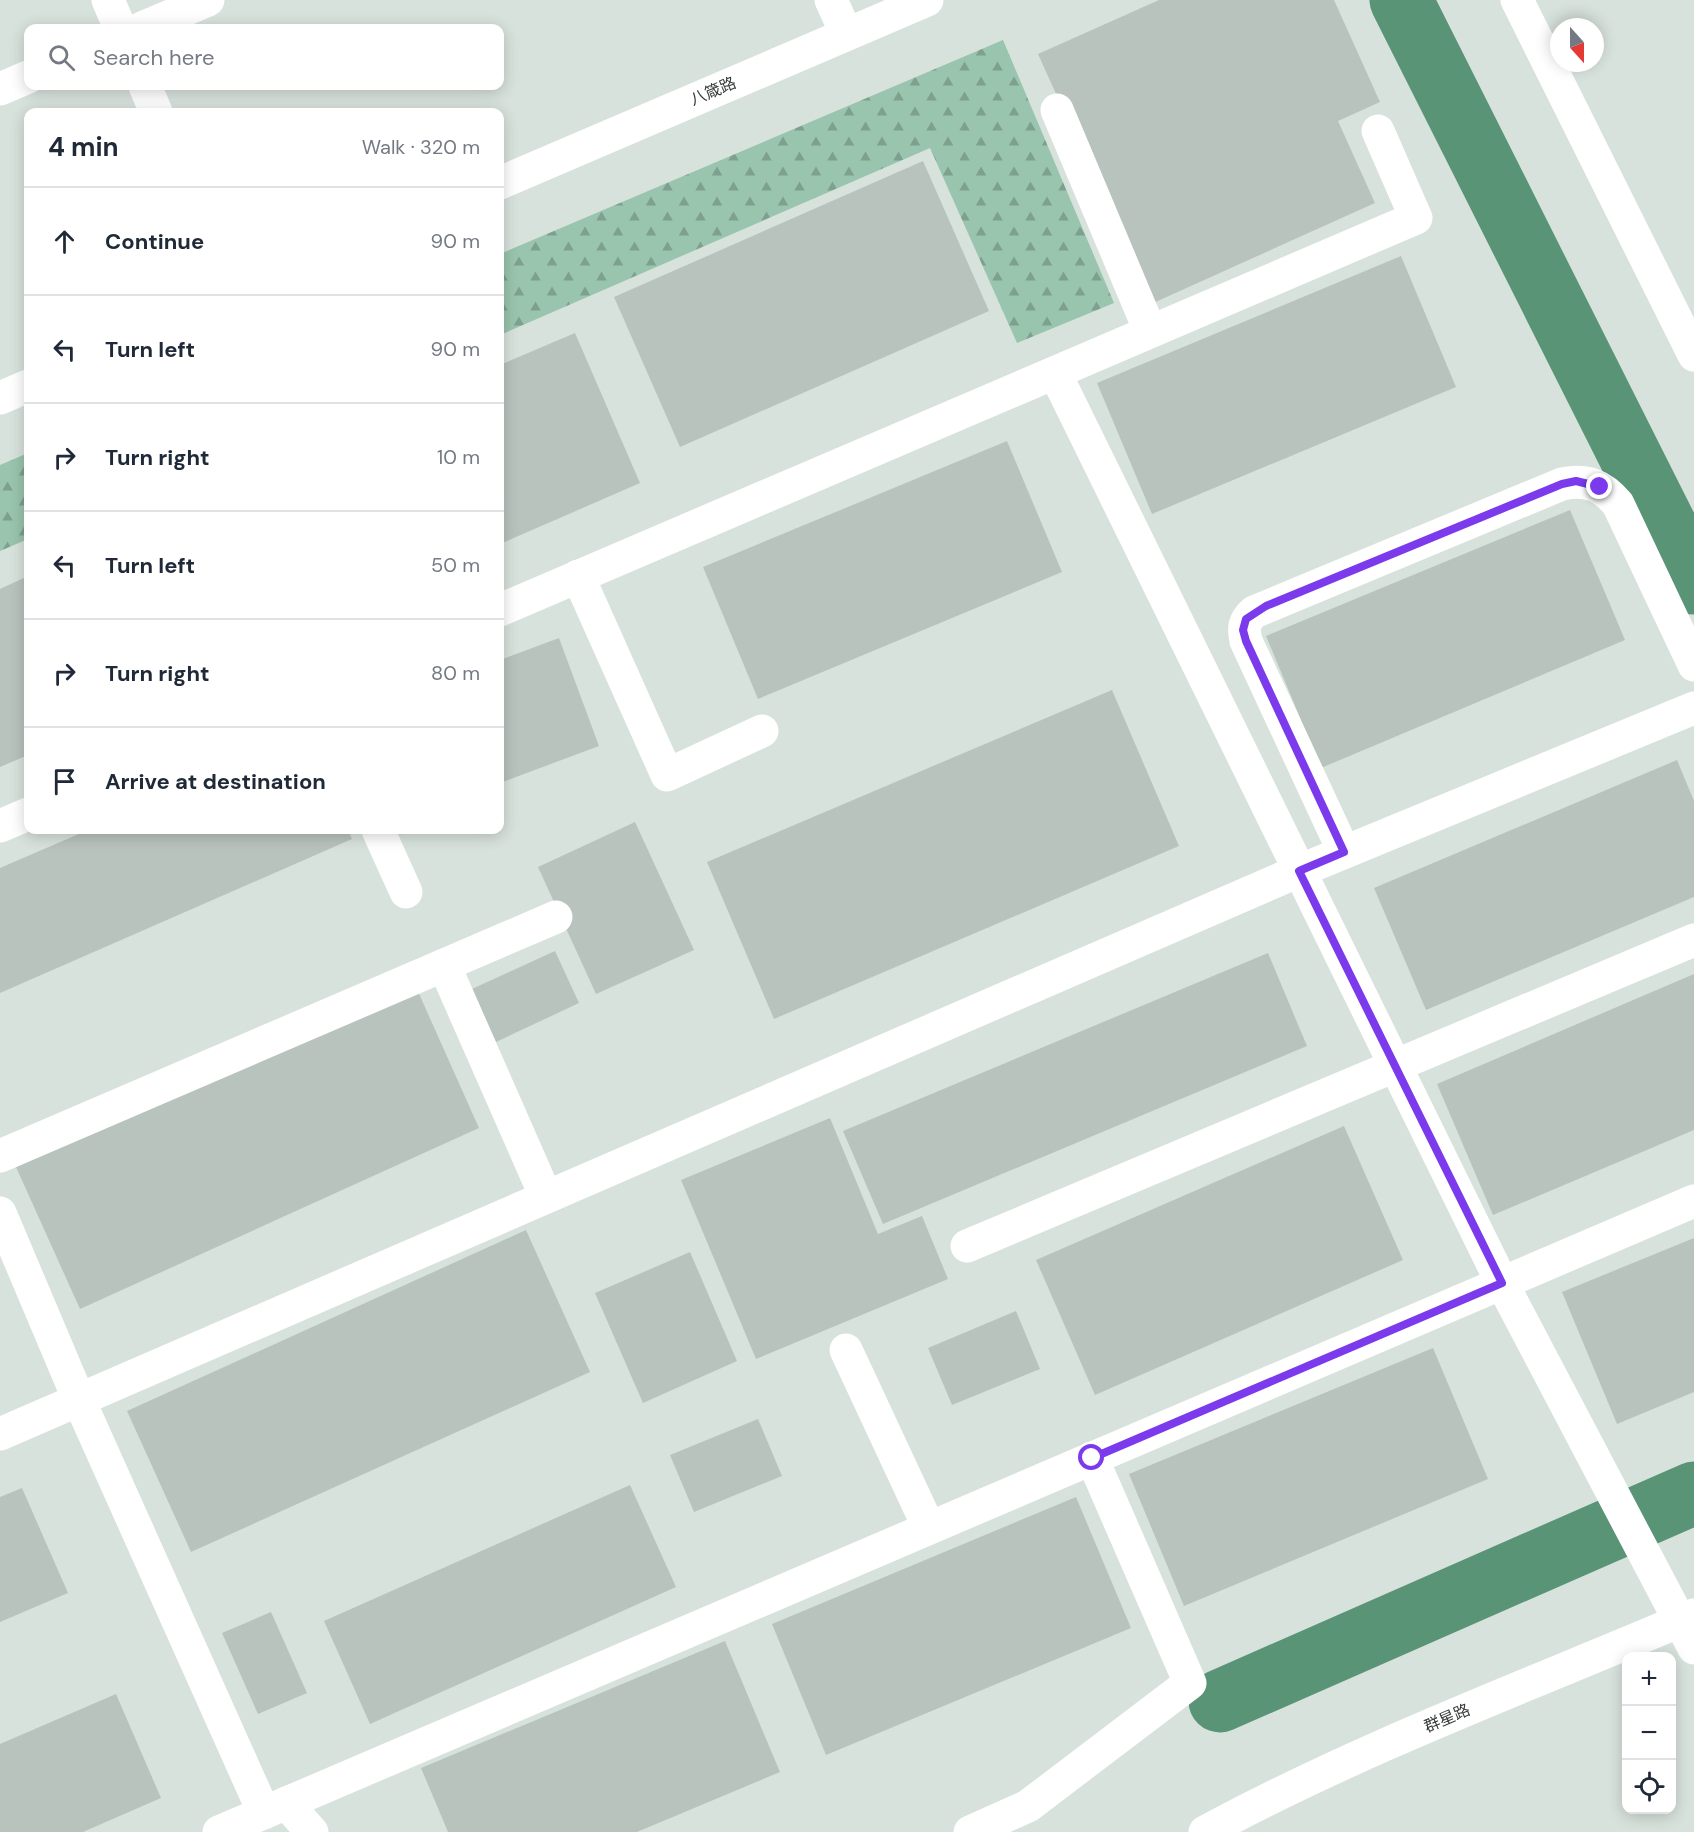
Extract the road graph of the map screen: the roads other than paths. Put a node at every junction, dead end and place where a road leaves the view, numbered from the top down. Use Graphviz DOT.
graph roads {
  1 [pos="108,0"];
  2 [pos="208,0"];
  3 [pos="831,0"];
  4 [pos="927,0"];
  5 [pos="1517,0"];
  6 [pos="118,24"];
  7 [pos="151,24"];
  8 [pos="846,33"];
  9 [pos="24,79"];
  10 [pos="0,89"];
  11 [pos="147,90"];
  12 [pos="154,108"];
  13 [pos="1057,110"];
  14 [pos="1378,131"];
  15 [pos="504,181"];
  16 [pos="1150,331"];
  17 [pos="1694,356"];
  18 [pos="1055,374"];
  19 [pos="24,388"];
  20 [pos="0,398"];
  21 [pos="578,576"];
  22 [pos="504,608"];
  23 [pos="1694,665"];
  24 [pos="1694,708"];
  25 [pos="762,731"];
  26 [pos="24,816"];
  27 [pos="0,826"];
  28 [pos="380,834"];
  29 [pos="1344,852"];
  30 [pos="1299,871"];
  31 [pos="406,892"];
  32 [pos="556,917"];
  33 [pos="1694,940"];
  34 [pos="444,965"];
  35 [pos="1395,1066"];
  36 [pos="0,1156"];
  37 [pos="546,1197"];
  38 [pos="1694,1201"];
  39 [pos="0,1213"];
  40 [pos="967,1246"];
  41 [pos="1502,1283"];
  42 [pos="846,1350"];
  43 [pos="79,1400"];
  44 [pos="0,1434"];
  45 [pos="1092,1458"];
  46 [pos="929,1528"];
  47 [pos="1689,1628"];
  48 [pos="275,1808"];
  49 [pos="219,1832"];
  50 [pos="312,1832"];
  51 [pos="970,1832"];
  52 [pos="1205,1832"];
  1 -- 6 [label="street"];
  2 -- 7 [label="street"];
  3 -- 8 [label="street"];
  4 -- 8 [label="street, 八箴路"];
  5 -- 17 [label="street"];
  8 -- 15 [label="street, 八箴路"];
  9 -- 10 [label="street"];
  11 -- 12 [label="street"];
  13 -- 16 [label="street"];
  14 -- 16 [label="street"];
  16 -- 18 [label="street"];
  18 -- 21 [label="street"];
  18 -- 30 [label="street"];
  19 -- 20 [label="street"];
  21 -- 22 [label="street"];
  21 -- 25 [label="street"];
  23 -- 29 [label="street"];
  24 -- 29 [label="street"];
  26 -- 27 [label="street"];
  28 -- 31 [label="street"];
  29 -- 30 [label="street"];
  30 -- 35 [label="street"];
  30 -- 37 [label="street"];
  32 -- 34 [label="street"];
  33 -- 35 [label="street"];
  34 -- 36 [label="street"];
  34 -- 37 [label="street"];
  35 -- 40 [label="street"];
  35 -- 41 [label="street"];
  37 -- 43 [label="street"];
  38 -- 41 [label="street"];
  39 -- 43 [label="street"];
  41 -- 45 [label="street"];
  41 -- 47 [label="street"];
  42 -- 46 [label="street"];
  43 -- 44 [label="street"];
  43 -- 48 [label="street"];
  45 -- 46 [label="street"];
  45 -- 51 [label="street"];
  46 -- 48 [label="street"];
  47 -- 52 [label="street, 群星路"];
  48 -- 49 [label="street"];
  48 -- 50 [label="street"];
}
